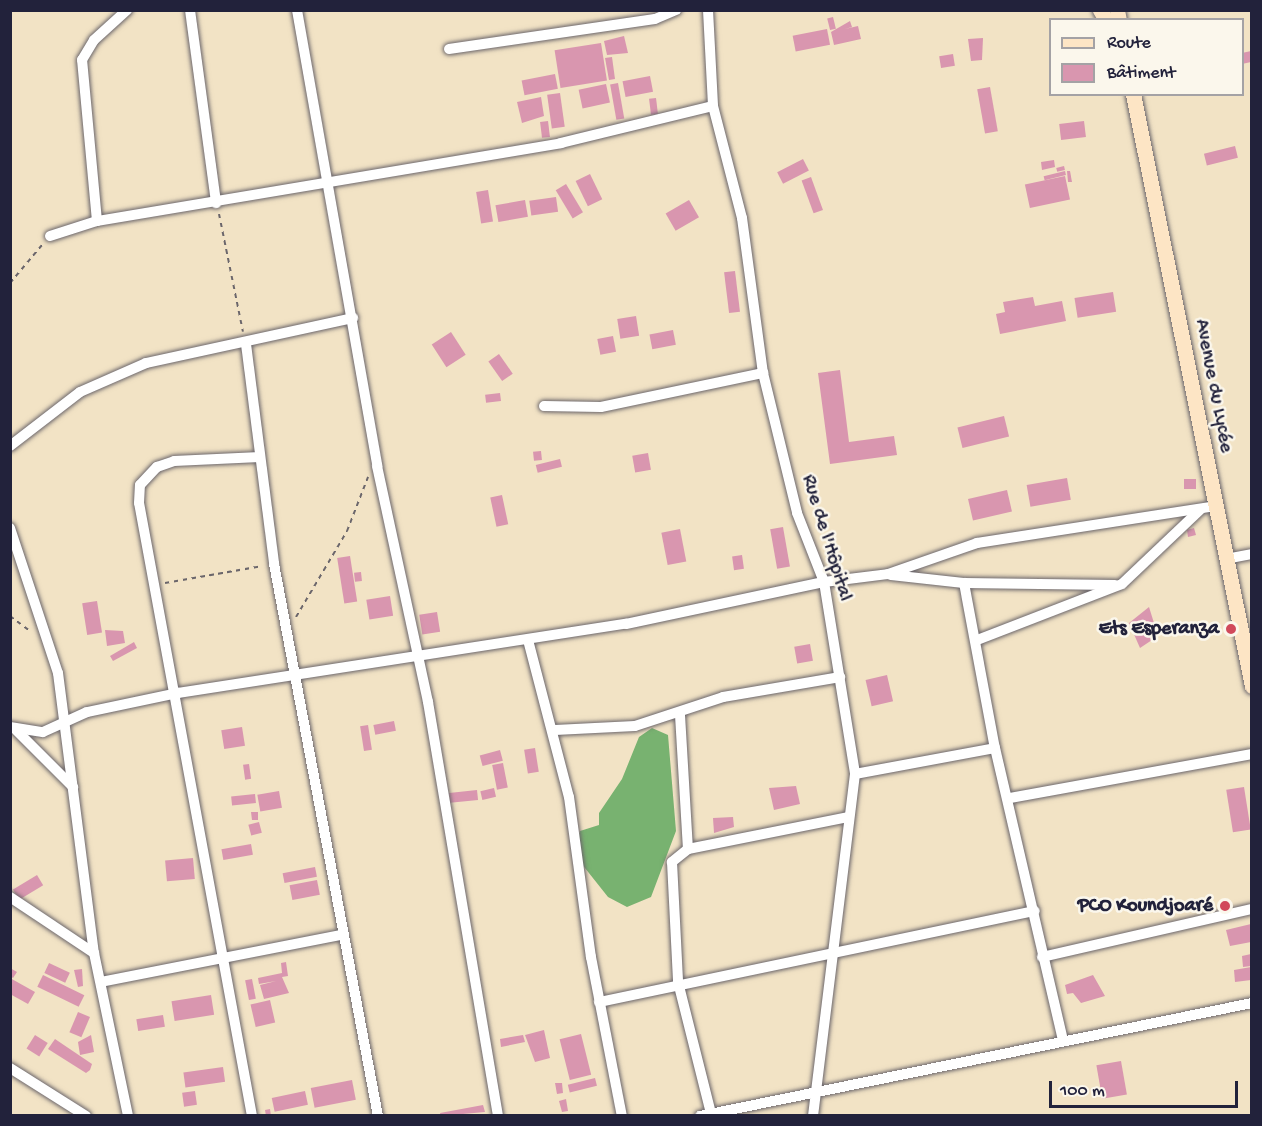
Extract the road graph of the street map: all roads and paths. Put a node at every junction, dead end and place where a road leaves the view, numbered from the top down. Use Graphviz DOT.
graph roads {
  1 [pos="127,10"];
  2 [pos="190,10"];
  3 [pos="297,10"];
  4 [pos="676,10"];
  5 [pos="708,10"];
  6 [pos="449,49"];
  7 [pos="1133,96"];
  8 [pos="713,106"];
  9 [pos="327,183"];
  10 [pos="216,202"];
  11 [pos="97,221"];
  12 [pos="50,236"];
  13 [pos="10,283"];
  14 [pos="353,318"];
  15 [pos="246,344"];
  16 [pos="763,373"];
  17 [pos="544,406"];
  18 [pos="10,446"];
  19 [pos="260,457"];
  20 [pos="377,466"];
  21 [pos="1208,508"];
  22 [pos="10,528"];
  23 [pos="1251,554"];
  24 [pos="1226,559"];
  25 [pos="274,564"];
  26 [pos="888,574"];
  27 [pos="825,582"];
  28 [pos="964,583"];
  29 [pos="1122,584"];
  30 [pos="157,585"];
  31 [pos="288,630"];
  32 [pos="528,640"];
  33 [pos="977,640"];
  34 [pos="419,657"];
  35 [pos="298,676"];
  36 [pos="840,677"];
  37 [pos="1251,686"];
  38 [pos="178,693"];
  39 [pos="680,715"];
  40 [pos="66,720"];
  41 [pos="13,728"];
  42 [pos="555,730"];
  43 [pos="995,748"];
  44 [pos="1251,754"];
  45 [pos="855,774"];
  46 [pos="73,787"];
  47 [pos="1010,798"];
  48 [pos="848,817"];
  49 [pos="688,849"];
  50 [pos="10,897"];
  51 [pos="1251,909"];
  52 [pos="1035,911"];
  53 [pos="341,935"];
  54 [pos="94,953"];
  55 [pos="830,954"];
  56 [pos="1042,957"];
  57 [pos="223,959"];
  58 [pos="101,982"];
  59 [pos="678,982"];
  60 [pos="599,1002"];
  61 [pos="1251,1003"];
  62 [pos="1063,1040"];
  63 [pos="10,1068"];
  64 [pos="815,1095"];
  65 [pos="705,1114"];
  66 [pos="86,1116"];
  67 [pos="128,1116"];
  68 [pos="252,1116"];
  69 [pos="378,1116"];
  70 [pos="498,1116"];
  71 [pos="622,1116"];
  72 [pos="813,1116"];
  1 -- 11 [label="street"];
  2 -- 10 [label="street"];
  3 -- 9 [label="street"];
  4 -- 6 [label="street"];
  5 -- 8 [label="street, Rue de l'Hôpital"];
  7 -- 21 [label="main road, Avenue du Lycée"];
  8 -- 9 [label="street"];
  8 -- 16 [label="street, Rue de l'Hôpital"];
  9 -- 10 [label="street"];
  9 -- 14 [label="street"];
  10 -- 11 [label="street"];
  10 -- 15 [label="path"];
  11 -- 12 [label="street"];
  12 -- 13 [label="path"];
  14 -- 15 [label="street"];
  14 -- 20 [label="street"];
  15 -- 18 [label="street"];
  15 -- 19 [label="street"];
  16 -- 17 [label="street"];
  16 -- 27 [label="street, Rue de l'Hôpital"];
  19 -- 25 [label="street"];
  19 -- 30 [label="street"];
  20 -- 31 [label="path"];
  20 -- 34 [label="street"];
  21 -- 24 [label="main road, Avenue du Lycée"];
  21 -- 26 [label="street"];
  21 -- 29 [label="street"];
  22 -- 40 [label="street"];
  23 -- 24 [label="street"];
  24 -- 37 [label="main road, Avenue du Lycée"];
  25 -- 30 [label="path"];
  25 -- 31 [label="street"];
  26 -- 27 [label="street"];
  26 -- 28 [label="street"];
  27 -- 32 [label="street"];
  27 -- 36 [label="street, Rue de l'Hôpital"];
  28 -- 29 [label="street"];
  28 -- 33 [label="street"];
  29 -- 33 [label="street"];
  30 -- 38 [label="street"];
  31 -- 35 [label="street"];
  32 -- 34 [label="street"];
  32 -- 42 [label="street"];
  33 -- 43 [label="street"];
  34 -- 35 [label="street"];
  34 -- 70 [label="street"];
  35 -- 38 [label="street"];
  35 -- 53 [label="street"];
  36 -- 39 [label="street"];
  36 -- 45 [label="street, Rue de l'Hôpital"];
  38 -- 40 [label="street"];
  38 -- 57 [label="street"];
  39 -- 42 [label="street"];
  39 -- 49 [label="street"];
  40 -- 41 [label="street"];
  40 -- 46 [label="street"];
  41 -- 46 [label="street"];
  42 -- 60 [label="street"];
  43 -- 45 [label="street"];
  43 -- 47 [label="street"];
  44 -- 47 [label="street"];
  45 -- 48 [label="street, Rue de l'Hôpital"];
  46 -- 54 [label="street"];
  47 -- 52 [label="street"];
  48 -- 49 [label="street"];
  48 -- 55 [label="street, Rue de l'Hôpital"];
  49 -- 59 [label="street"];
  50 -- 54 [label="street"];
  51 -- 56 [label="street"];
  52 -- 55 [label="street"];
  52 -- 56 [label="street"];
  53 -- 57 [label="street"];
  53 -- 69 [label="street"];
  54 -- 58 [label="street"];
  55 -- 59 [label="street"];
  55 -- 64 [label="street, Rue de l'Hôpital"];
  56 -- 62 [label="street"];
  57 -- 58 [label="street"];
  57 -- 68 [label="street"];
  58 -- 67 [label="street"];
  59 -- 60 [label="street"];
  59 -- 65 [label="street"];
  60 -- 71 [label="street"];
  61 -- 62 [label="street"];
  62 -- 64 [label="street"];
  63 -- 66 [label="street"];
  64 -- 65 [label="street"];
  64 -- 72 [label="street, Rue de l'Hôpital"];
}
